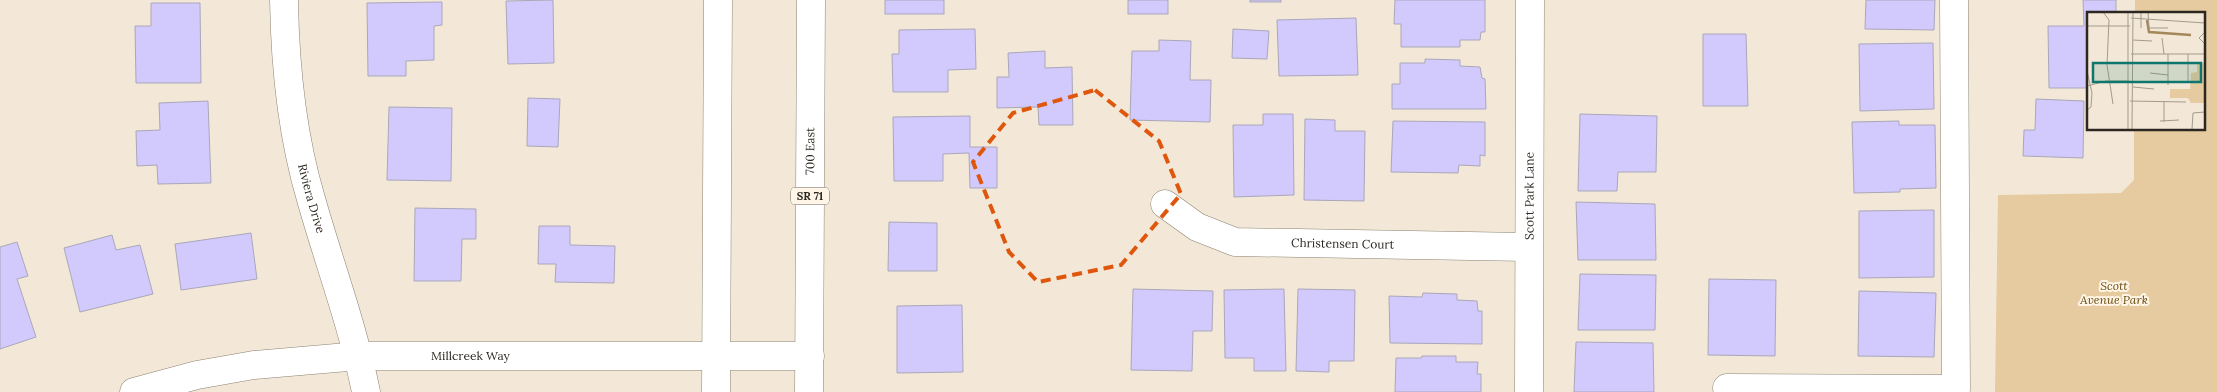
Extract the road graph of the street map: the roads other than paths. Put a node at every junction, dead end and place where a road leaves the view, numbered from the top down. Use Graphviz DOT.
graph roads {
  1 [pos="284,0"];
  2 [pos="718,0"];
  3 [pos="811,0"];
  4 [pos="1530,0"];
  5 [pos="1954,0"];
  6 [pos="1165,204"];
  7 [pos="1529,247"];
  8 [pos="716,355"];
  9 [pos="359,356"];
  10 [pos="810,356"];
  11 [pos="1728,388"];
  12 [pos="134,392"];
  13 [pos="366,392"];
  14 [pos="716,392"];
  15 [pos="809,392"];
  16 [pos="1529,392"];
  1 -- 9 [label="street, Riviera Drive"];
  2 -- 8 [label="street"];
  3 -- 10 [label="street, 700 East / SR 71"];
  4 -- 7 [label="street, Scott Park Lane"];
  5 -- 11 [label="street"];
  6 -- 7 [label="street, Christensen Court"];
  7 -- 16 [label="street, Scott Park Lane"];
  8 -- 9 [label="street, Millcreek Way"];
  8 -- 10 [label="street, Millcreek Way"];
  8 -- 14 [label="street"];
  9 -- 12 [label="street, Millcreek Way"];
  9 -- 13 [label="street, Riviera Drive"];
  10 -- 15 [label="street, 700 East / SR 71"];
}
